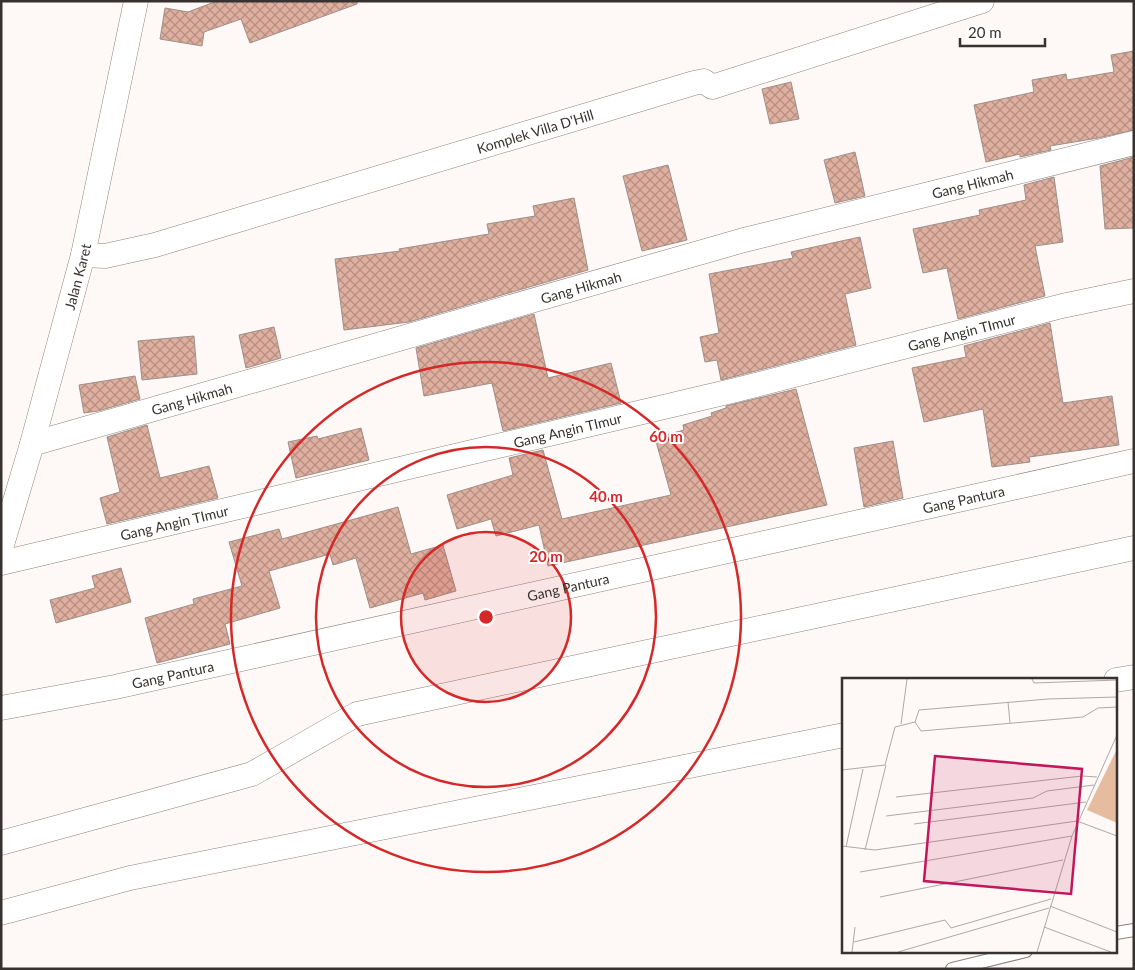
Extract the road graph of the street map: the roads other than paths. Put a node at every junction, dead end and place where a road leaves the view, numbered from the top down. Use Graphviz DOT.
graph roads {
  1 [pos="136,1"];
  2 [pos="982,1"];
  3 [pos="1134,143"];
  4 [pos="82,255"];
  5 [pos="1134,291"];
  6 [pos="32,444"];
  7 [pos="1134,461"];
  8 [pos="1,548"];
  9 [pos="1134,548"];
  10 [pos="1,563"];
  11 [pos="1134,677"];
  12 [pos="1118,680"];
  13 [pos="1,708"];
  14 [pos="842,735"];
  15 [pos="1,844"];
  16 [pos="1,913"];
  17 [pos="1134,930"];
  18 [pos="1118,933"];
  19 [pos="1022,952"];
  20 [pos="952,969"];
  1 -- 4 [label="street, Jalan Karet"];
  2 -- 4 [label="street, Komplek Villa D'Hill"];
  3 -- 6 [label="street, Gang Hikmah"];
  4 -- 6 [label="street, Jalan Karet"];
  5 -- 10 [label="street, Gang Angin TImur"];
  6 -- 8 [label="street, Jalan Karet"];
  7 -- 13 [label="street, Gang Pantura"];
  9 -- 15 [label="street"];
  11 -- 12 [label="street"];
  14 -- 16 [label="street"];
  17 -- 18 [label="lane"];
  19 -- 20 [label="lane"];
}
